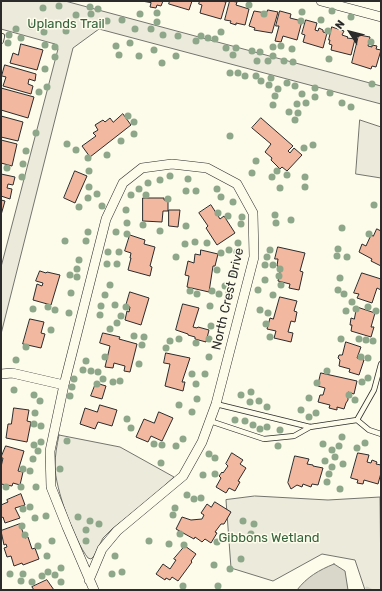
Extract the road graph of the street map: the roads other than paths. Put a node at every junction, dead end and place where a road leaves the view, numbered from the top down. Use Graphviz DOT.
graph roads {
  1 [pos="322,1"];
  2 [pos="340,4"];
  3 [pos="381,17"];
  4 [pos="381,364"];
  5 [pos="1,374"];
  6 [pos="64,385"];
  7 [pos="216,404"];
  8 [pos="357,420"];
  9 [pos="210,421"];
  10 [pos="310,427"];
  11 [pos="381,434"];
  12 [pos="90,580"];
  13 [pos="94,590"];
  1 -- 2 [label="street"];
  2 -- 3 [label="street"];
  4 -- 8 [label="lane"];
  5 -- 6 [label="street"];
  6 -- 7 [label="street, North Crest Drive"];
  6 -- 12 [label="street, North Crest Drive"];
  7 -- 9 [label="street, North Crest Drive"];
  7 -- 10 [label="lane"];
  8 -- 10 [label="lane"];
  8 -- 11 [label="lane"];
  9 -- 10 [label="lane"];
  9 -- 12 [label="street, North Crest Drive"];
  12 -- 13 [label="street, North Crest Drive"];
}
